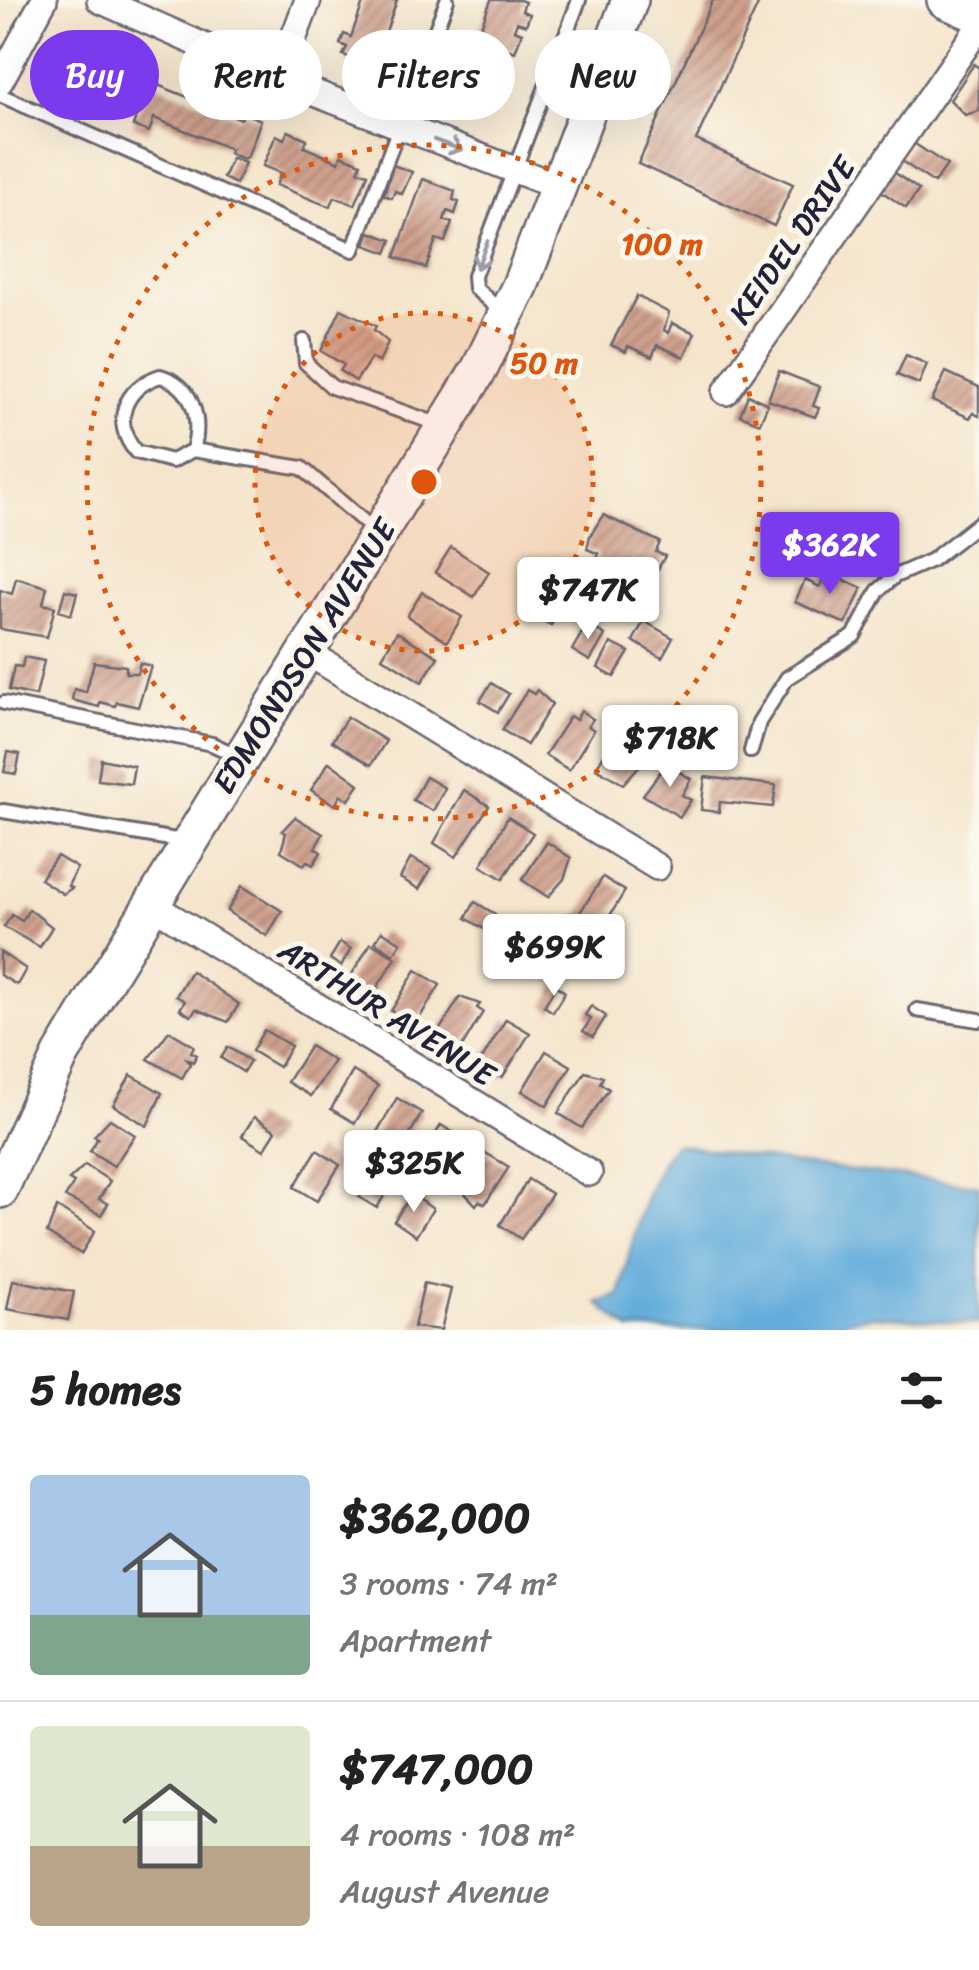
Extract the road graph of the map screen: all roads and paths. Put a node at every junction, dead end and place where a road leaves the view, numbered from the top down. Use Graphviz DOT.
graph roads {
  1 [pos="44,0"];
  2 [pos="100,0"];
  3 [pos="308,0"];
  4 [pos="447,0"];
  5 [pos="579,0"];
  6 [pos="630,0"];
  7 [pos="945,0"];
  8 [pos="979,15"];
  9 [pos="979,27"];
  10 [pos="297,30"];
  11 [pos="179,35"];
  12 [pos="0,81"];
  13 [pos="0,96"];
  14 [pos="322,97"];
  15 [pos="400,128"];
  16 [pos="514,170"];
  17 [pos="559,187"];
  18 [pos="506,316"];
  19 [pos="304,342"];
  20 [pos="726,392"];
  21 [pos="445,427"];
  22 [pos="193,450"];
  23 [pos="979,523"];
  24 [pos="379,535"];
  25 [pos="307,652"];
  26 [pos="4,703"];
  27 [pos="751,751"];
  28 [pos="242,758"];
  29 [pos="3,811"];
  30 [pos="190,843"];
  31 [pos="657,867"];
  32 [pos="152,905"];
  33 [pos="917,1010"];
  34 [pos="979,1020"];
  35 [pos="589,1174"];
  36 [pos="3,1176"];
  1 -- 12 [label="street"];
  2 -- 11 [label="street"];
  3 -- 10 [label="street"];
  4 -- 15 [label="lane"];
  5 -- 16 [label="lane"];
  6 -- 17 [label="main road, EDMONDSON AVENUE"];
  7 -- 8 [label="main road"];
  9 -- 20 [label="street, KEIDEL DRIVE"];
  13 -- 15 [label="lane"];
  14 -- 15 [label="street"];
  15 -- 16 [label="street, one-way"];
  16 -- 17 [label="street"];
  16 -- 18 [label="lane, one-way"];
  17 -- 18 [label="main road, EDMONDSON AVENUE"];
  18 -- 21 [label="main road, EDMONDSON AVENUE"];
  19 -- 21 [label="lane"];
  21 -- 24 [label="main road, EDMONDSON AVENUE"];
  22 -- 22 [label="lane"];
  22 -- 24 [label="lane"];
  23 -- 27 [label="lane"];
  24 -- 25 [label="main road, EDMONDSON AVENUE"];
  25 -- 28 [label="main road, EDMONDSON AVENUE"];
  25 -- 31 [label="street"];
  26 -- 28 [label="lane"];
  28 -- 30 [label="main road, EDMONDSON AVENUE"];
  29 -- 30 [label="lane"];
  30 -- 32 [label="main road, EDMONDSON AVENUE"];
  32 -- 35 [label="street, ARTHUR AVENUE"];
  32 -- 36 [label="main road, EDMONDSON AVENUE"];
  33 -- 34 [label="lane"];
}
